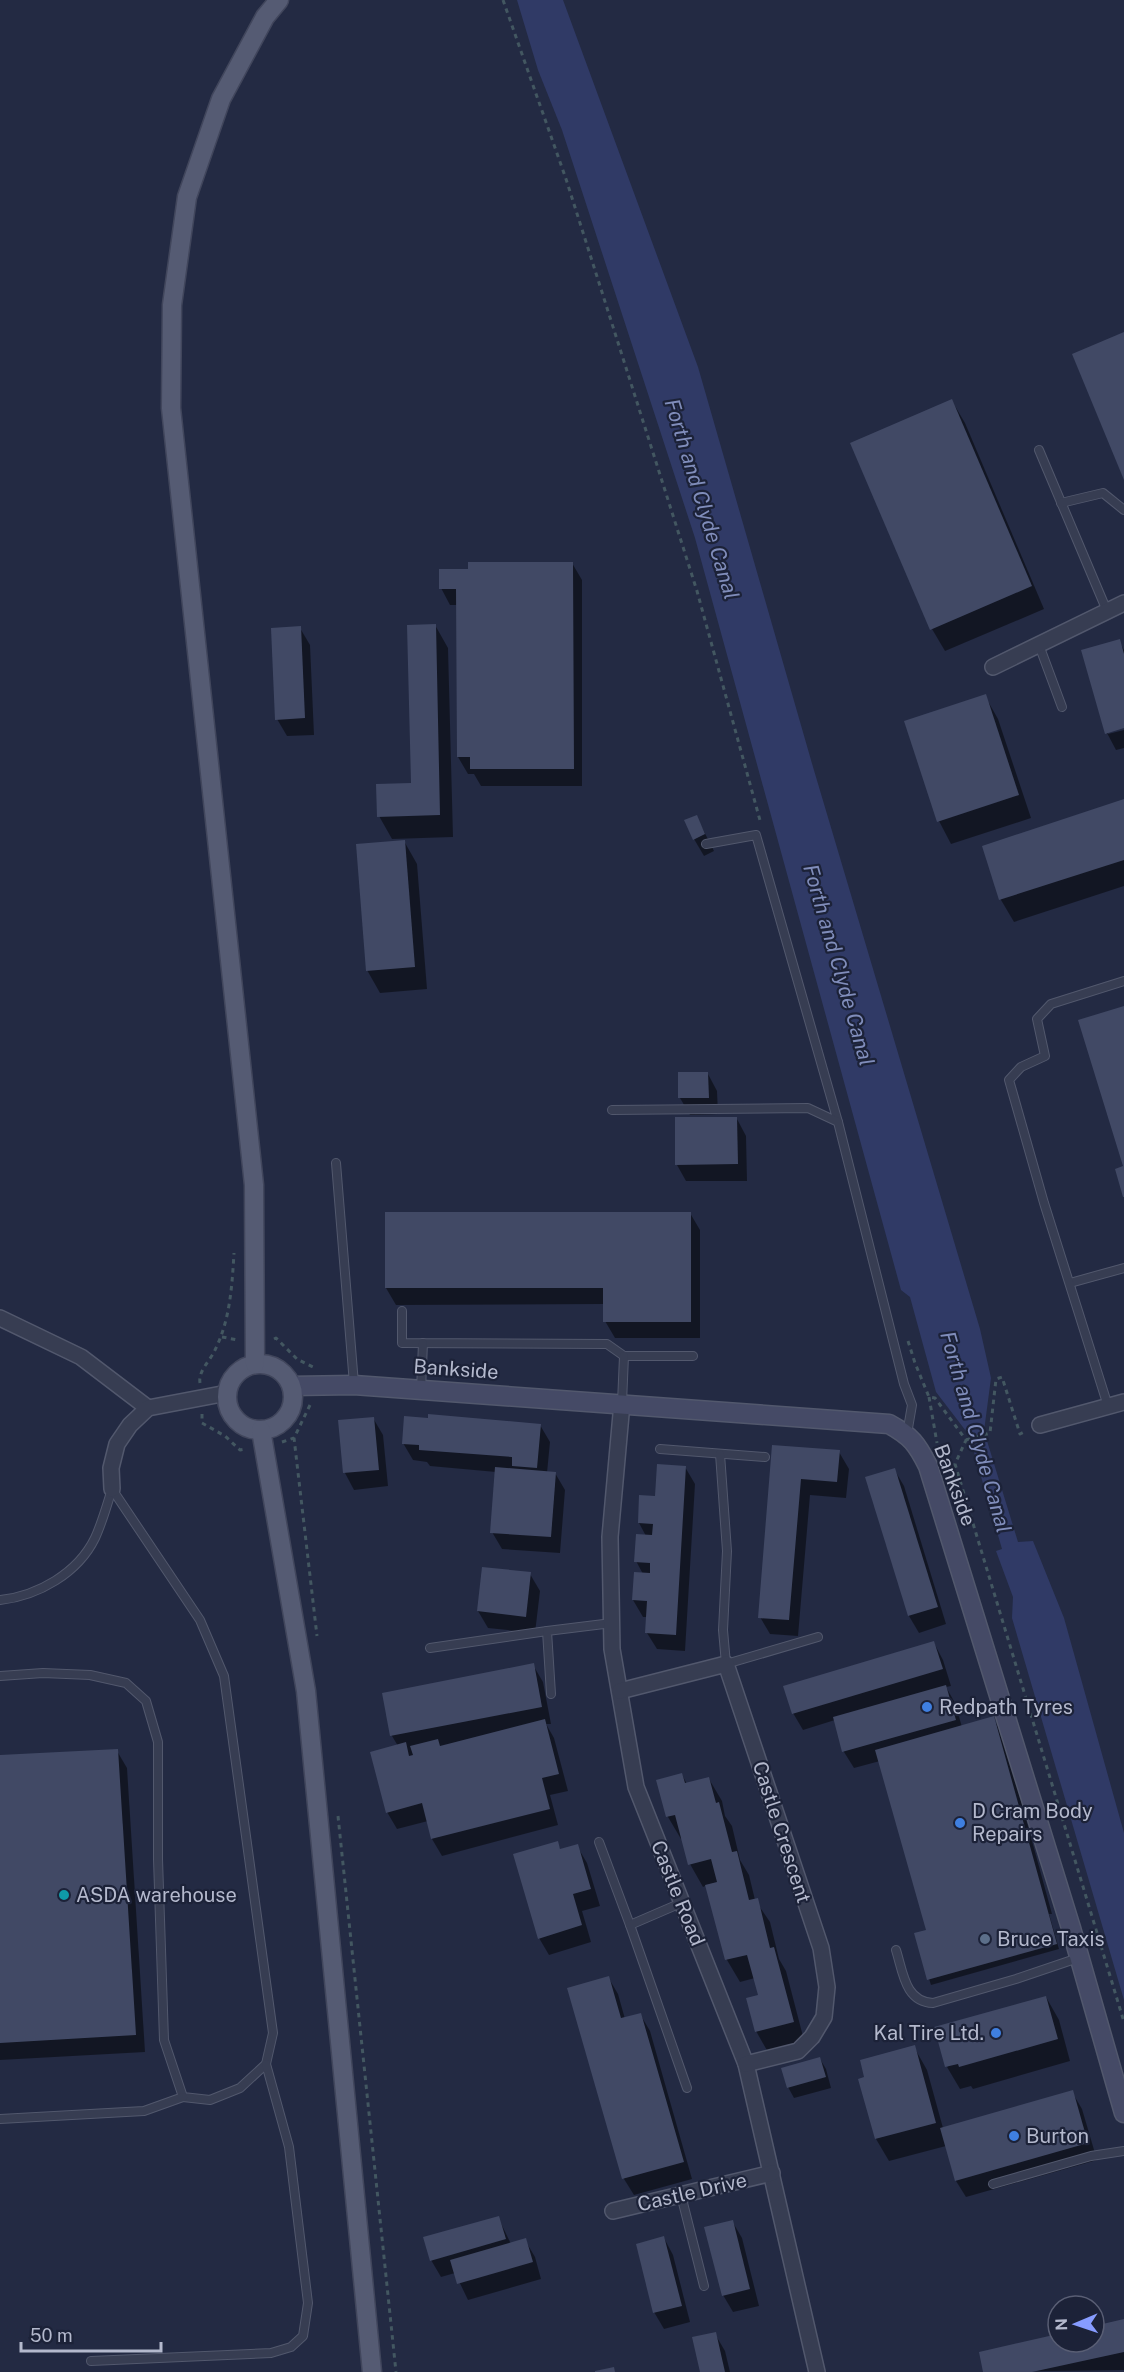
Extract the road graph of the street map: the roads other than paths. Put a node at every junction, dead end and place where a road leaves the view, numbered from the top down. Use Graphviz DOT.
graph roads {
  1 [pos="279,0"];
  2 [pos="1039,450"];
  3 [pos="1061,503"];
  4 [pos="1124,510"];
  5 [pos="1124,603"];
  6 [pos="1107,611"];
  7 [pos="1039,645"];
  8 [pos="993,668"];
  9 [pos="1062,707"];
  10 [pos="706,844"];
  11 [pos="1124,981"];
  12 [pos="612,1110"];
  13 [pos="838,1122"];
  14 [pos="336,1163"];
  15 [pos="1124,1268"];
  16 [pos="1070,1283"];
  17 [pos="402,1311"];
  18 [pos="0,1318"];
  19 [pos="423,1343"];
  20 [pos="624,1356"];
  21 [pos="693,1356"];
  22 [pos="255,1364"];
  23 [pos="354,1385"];
  24 [pos="291,1386"];
  25 [pos="421,1390"];
  26 [pos="227,1392"];
  27 [pos="1124,1402"];
  28 [pos="622,1403"];
  29 [pos="1108,1406"];
  30 [pos="148,1408"];
  31 [pos="1041,1425"];
  32 [pos="261,1430"];
  33 [pos="907,1434"];
  34 [pos="660,1449"];
  35 [pos="720,1454"];
  36 [pos="765,1457"];
  37 [pos="112,1489"];
  38 [pos="0,1600"];
  39 [pos="612,1623"];
  40 [pos="547,1631"];
  41 [pos="818,1637"];
  42 [pos="430,1648"];
  43 [pos="726,1664"];
  44 [pos="0,1677"];
  45 [pos="620,1691"];
  46 [pos="551,1694"];
  47 [pos="599,1842"];
  48 [pos="681,1903"];
  49 [pos="630,1925"];
  50 [pos="896,1950"];
  51 [pos="1080,1958"];
  52 [pos="266,2064"];
  53 [pos="747,2064"];
  54 [pos="687,2088"];
  55 [pos="183,2097"];
  56 [pos="1124,2113"];
  57 [pos="0,2119"];
  58 [pos="1124,2151"];
  59 [pos="771,2173"];
  60 [pos="993,2184"];
  61 [pos="681,2195"];
  62 [pos="613,2211"];
  63 [pos="704,2286"];
  64 [pos="91,2361"];
  65 [pos="372,2372"];
  66 [pos="817,2372"];
  1 -- 22 [label="main road"];
  2 -- 3 [label="lane"];
  3 -- 4 [label="lane"];
  3 -- 6 [label="lane"];
  5 -- 6 [label="street"];
  6 -- 7 [label="street"];
  7 -- 8 [label="street"];
  7 -- 9 [label="lane"];
  10 -- 13 [label="lane"];
  11 -- 16 [label="lane"];
  12 -- 13 [label="lane"];
  13 -- 33 [label="lane"];
  14 -- 23 [label="lane"];
  15 -- 16 [label="lane"];
  16 -- 29 [label="lane"];
  17 -- 19 [label="lane"];
  18 -- 30 [label="street"];
  19 -- 20 [label="lane"];
  19 -- 25 [label="lane"];
  20 -- 21 [label="lane"];
  20 -- 28 [label="lane"];
  22 -- 24 [label="main road"];
  22 -- 26 [label="main road"];
  23 -- 24 [label="street, Bankside"];
  23 -- 25 [label="street, Bankside"];
  24 -- 32 [label="main road"];
  25 -- 28 [label="street, Bankside"];
  26 -- 30 [label="street"];
  26 -- 32 [label="main road"];
  27 -- 29 [label="street"];
  28 -- 33 [label="street, Bankside"];
  28 -- 39 [label="street, Castle Road"];
  29 -- 31 [label="street"];
  30 -- 37 [label="street"];
  32 -- 65 [label="main road"];
  33 -- 51 [label="street, Bankside"];
  34 -- 35 [label="lane"];
  35 -- 36 [label="lane"];
  35 -- 43 [label="lane"];
  37 -- 38 [label="lane"];
  37 -- 52 [label="lane"];
  39 -- 40 [label="lane"];
  39 -- 45 [label="street, Castle Road"];
  40 -- 42 [label="lane"];
  40 -- 46 [label="lane"];
  41 -- 43 [label="lane"];
  43 -- 45 [label="street"];
  43 -- 53 [label="street, Castle Crescent"];
  44 -- 55 [label="lane"];
  45 -- 48 [label="street, Castle Road"];
  47 -- 49 [label="lane"];
  48 -- 49 [label="lane"];
  48 -- 53 [label="street, Castle Road"];
  49 -- 54 [label="lane"];
  50 -- 51 [label="lane"];
  51 -- 56 [label="street, Bankside"];
  52 -- 55 [label="lane"];
  52 -- 64 [label="lane"];
  53 -- 59 [label="street, Castle Road"];
  55 -- 57 [label="lane"];
  58 -- 60 [label="lane"];
  59 -- 61 [label="street, Castle Drive"];
  59 -- 66 [label="street, Castle Road"];
  61 -- 62 [label="street, Castle Drive"];
  61 -- 63 [label="lane"];
}
